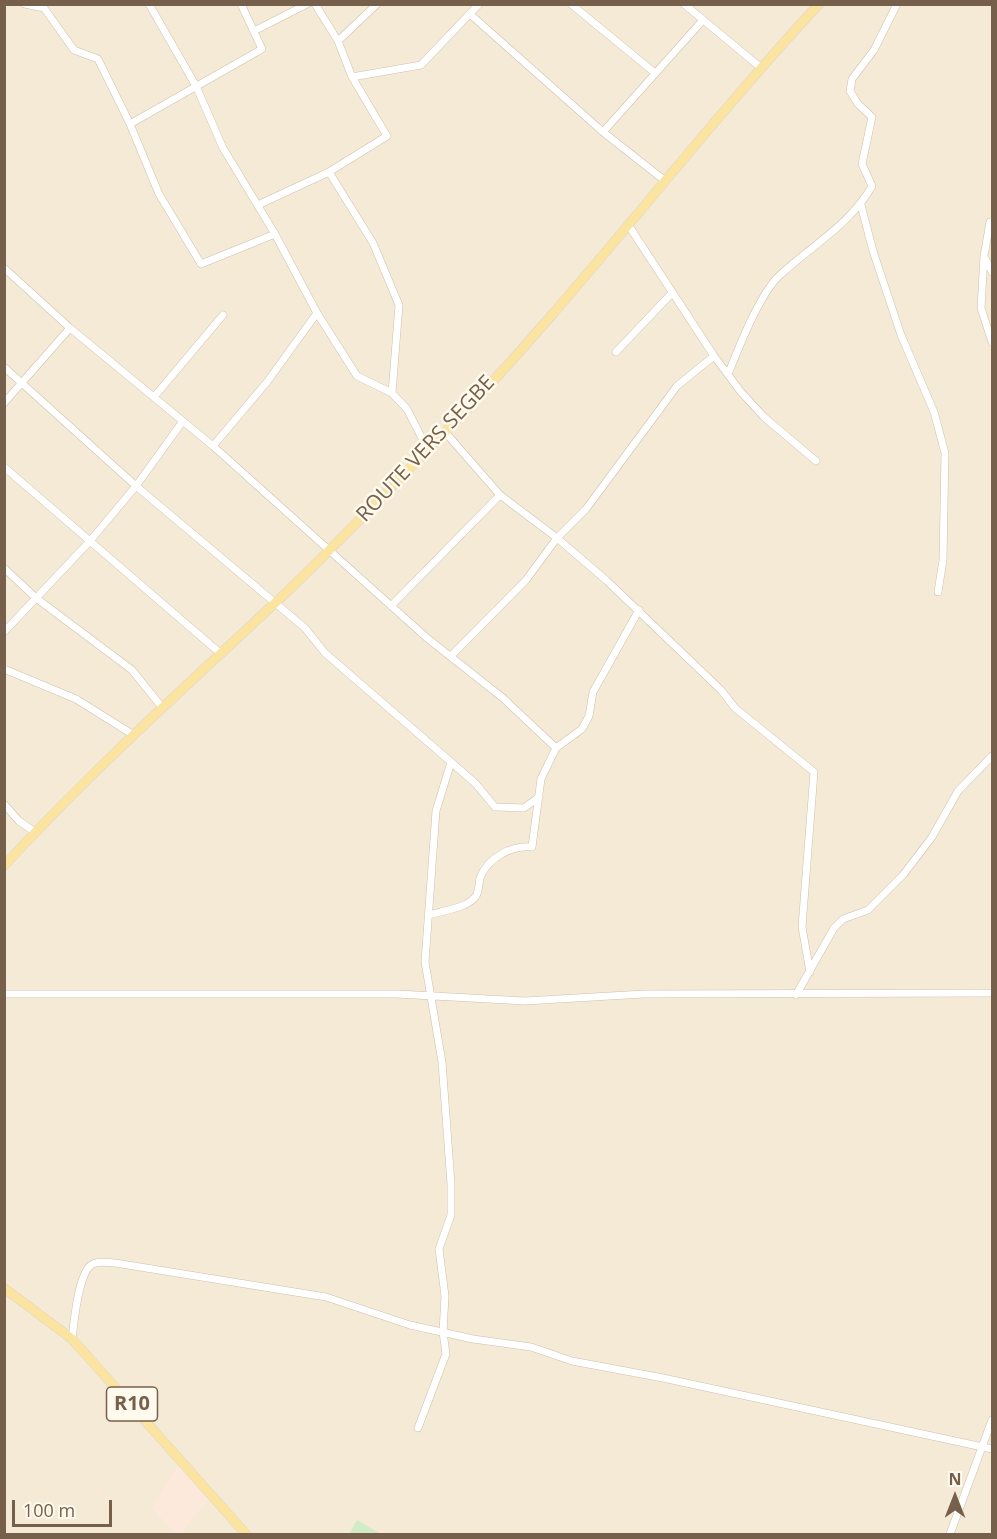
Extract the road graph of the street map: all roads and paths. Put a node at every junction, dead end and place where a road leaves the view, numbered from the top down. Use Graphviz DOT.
graph roads {
  1 [pos="25,4"];
  2 [pos="149,4"];
  3 [pos="241,4"];
  4 [pos="307,4"];
  5 [pos="315,4"];
  6 [pos="377,4"];
  7 [pos="480,4"];
  8 [pos="571,4"];
  9 [pos="684,4"];
  10 [pos="819,4"];
  11 [pos="897,4"];
  12 [pos="48,6"];
  13 [pos="471,15"];
  14 [pos="703,20"];
  15 [pos="254,32"];
  16 [pos="338,41"];
  17 [pos="760,67"];
  18 [pos="655,73"];
  19 [pos="352,77"];
  20 [pos="196,87"];
  21 [pos="130,124"];
  22 [pos="603,132"];
  23 [pos="329,172"];
  24 [pos="664,180"];
  25 [pos="258,205"];
  26 [pos="861,205"];
  27 [pos="993,222"];
  28 [pos="629,226"];
  29 [pos="275,234"];
  30 [pos="984,256"];
  31 [pos="4,268"];
  32 [pos="993,272"];
  33 [pos="672,293"];
  34 [pos="317,313"];
  35 [pos="223,315"];
  36 [pos="70,328"];
  37 [pos="993,342"];
  38 [pos="616,352"];
  39 [pos="714,356"];
  40 [pos="4,367"];
  41 [pos="729,372"];
  42 [pos="24,382"];
  43 [pos="392,393"];
  44 [pos="154,397"];
  45 [pos="4,403"];
  46 [pos="183,421"];
  47 [pos="445,432"];
  48 [pos="213,446"];
  49 [pos="427,448"];
  50 [pos="816,461"];
  51 [pos="4,467"];
  52 [pos="136,486"];
  53 [pos="500,495"];
  54 [pos="558,538"];
  55 [pos="90,541"];
  56 [pos="328,551"];
  57 [pos="4,568"];
  58 [pos="938,592"];
  59 [pos="36,598"];
  60 [pos="276,603"];
  61 [pos="391,606"];
  62 [pos="639,610"];
  63 [pos="4,632"];
  64 [pos="220,653"];
  65 [pos="451,656"];
  66 [pos="4,669"];
  67 [pos="161,706"];
  68 [pos="132,734"];
  69 [pos="556,748"];
  70 [pos="993,756"];
  71 [pos="451,762"];
  72 [pos="539,797"];
  73 [pos="4,804"];
  74 [pos="35,832"];
  75 [pos="4,866"];
  76 [pos="429,915"];
  77 [pos="810,972"];
  78 [pos="993,993"];
  79 [pos="4,994"];
  80 [pos="796,995"];
  81 [pos="431,996"];
  82 [pos="4,1288"];
  83 [pos="443,1332"];
  84 [pos="72,1339"];
  85 [pos="993,1420"];
  86 [pos="418,1428"];
  87 [pos="983,1446"];
  88 [pos="993,1449"];
  89 [pos="246,1534"];
  90 [pos="950,1534"];
  1 -- 12 [label="street"];
  2 -- 20 [label="street"];
  3 -- 15 [label="street"];
  4 -- 15 [label="street"];
  5 -- 16 [label="street"];
  6 -- 16 [label="street"];
  7 -- 13 [label="street"];
  8 -- 18 [label="street"];
  9 -- 14 [label="street"];
  10 -- 17 [label="main road, ROUTE VERS SEGBE"];
  11 -- 26 [label="street"];
  12 -- 21 [label="street"];
  13 -- 19 [label="street"];
  13 -- 22 [label="street"];
  14 -- 17 [label="street"];
  14 -- 18 [label="street"];
  15 -- 20 [label="street"];
  16 -- 19 [label="street"];
  17 -- 24 [label="main road, ROUTE VERS SEGBE"];
  18 -- 22 [label="street"];
  19 -- 23 [label="street"];
  20 -- 21 [label="street"];
  20 -- 25 [label="street"];
  21 -- 29 [label="street"];
  22 -- 24 [label="street"];
  23 -- 25 [label="street"];
  23 -- 43 [label="street"];
  24 -- 28 [label="main road, ROUTE VERS SEGBE"];
  25 -- 29 [label="street"];
  26 -- 41 [label="street"];
  26 -- 58 [label="street"];
  27 -- 30 [label="street"];
  28 -- 33 [label="street"];
  28 -- 47 [label="main road, ROUTE VERS SEGBE"];
  29 -- 34 [label="street"];
  30 -- 32 [label="street"];
  30 -- 37 [label="street"];
  31 -- 36 [label="street"];
  33 -- 38 [label="street"];
  33 -- 39 [label="street"];
  34 -- 43 [label="street"];
  34 -- 48 [label="street"];
  35 -- 44 [label="street"];
  36 -- 42 [label="street"];
  36 -- 44 [label="street"];
  39 -- 41 [label="street"];
  39 -- 54 [label="street"];
  40 -- 42 [label="street"];
  41 -- 50 [label="street"];
  42 -- 45 [label="street"];
  42 -- 52 [label="street"];
  43 -- 49 [label="street"];
  44 -- 46 [label="street"];
  46 -- 48 [label="street"];
  46 -- 52 [label="street"];
  47 -- 49 [label="main road, ROUTE VERS SEGBE"];
  47 -- 53 [label="street"];
  48 -- 56 [label="street"];
  49 -- 56 [label="main road, ROUTE VERS SEGBE"];
  51 -- 55 [label="street"];
  52 -- 55 [label="street"];
  52 -- 60 [label="street"];
  53 -- 54 [label="street"];
  53 -- 61 [label="street"];
  54 -- 62 [label="street"];
  54 -- 65 [label="street"];
  55 -- 59 [label="street"];
  55 -- 64 [label="street"];
  56 -- 60 [label="main road, ROUTE VERS SEGBE"];
  56 -- 61 [label="street"];
  57 -- 59 [label="street"];
  59 -- 63 [label="street"];
  59 -- 67 [label="street"];
  60 -- 64 [label="main road, ROUTE VERS SEGBE"];
  60 -- 71 [label="street"];
  61 -- 65 [label="street"];
  62 -- 69 [label="street"];
  62 -- 77 [label="street"];
  64 -- 67 [label="main road, ROUTE VERS SEGBE"];
  65 -- 69 [label="street"];
  66 -- 68 [label="street"];
  67 -- 68 [label="main road, ROUTE VERS SEGBE"];
  68 -- 74 [label="main road, ROUTE VERS SEGBE"];
  69 -- 72 [label="street"];
  70 -- 77 [label="street"];
  71 -- 72 [label="street"];
  71 -- 76 [label="street"];
  72 -- 76 [label="street"];
  73 -- 74 [label="street"];
  74 -- 75 [label="main road, ROUTE VERS SEGBE"];
  76 -- 81 [label="street"];
  77 -- 80 [label="street"];
  78 -- 80 [label="street"];
  79 -- 81 [label="street"];
  80 -- 81 [label="street"];
  81 -- 83 [label="street"];
  82 -- 84 [label="main road, R10"];
  83 -- 84 [label="street"];
  83 -- 86 [label="street"];
  83 -- 87 [label="street"];
  84 -- 89 [label="main road, R10"];
  85 -- 87 [label="street"];
  87 -- 88 [label="street"];
  87 -- 90 [label="street"];
}
